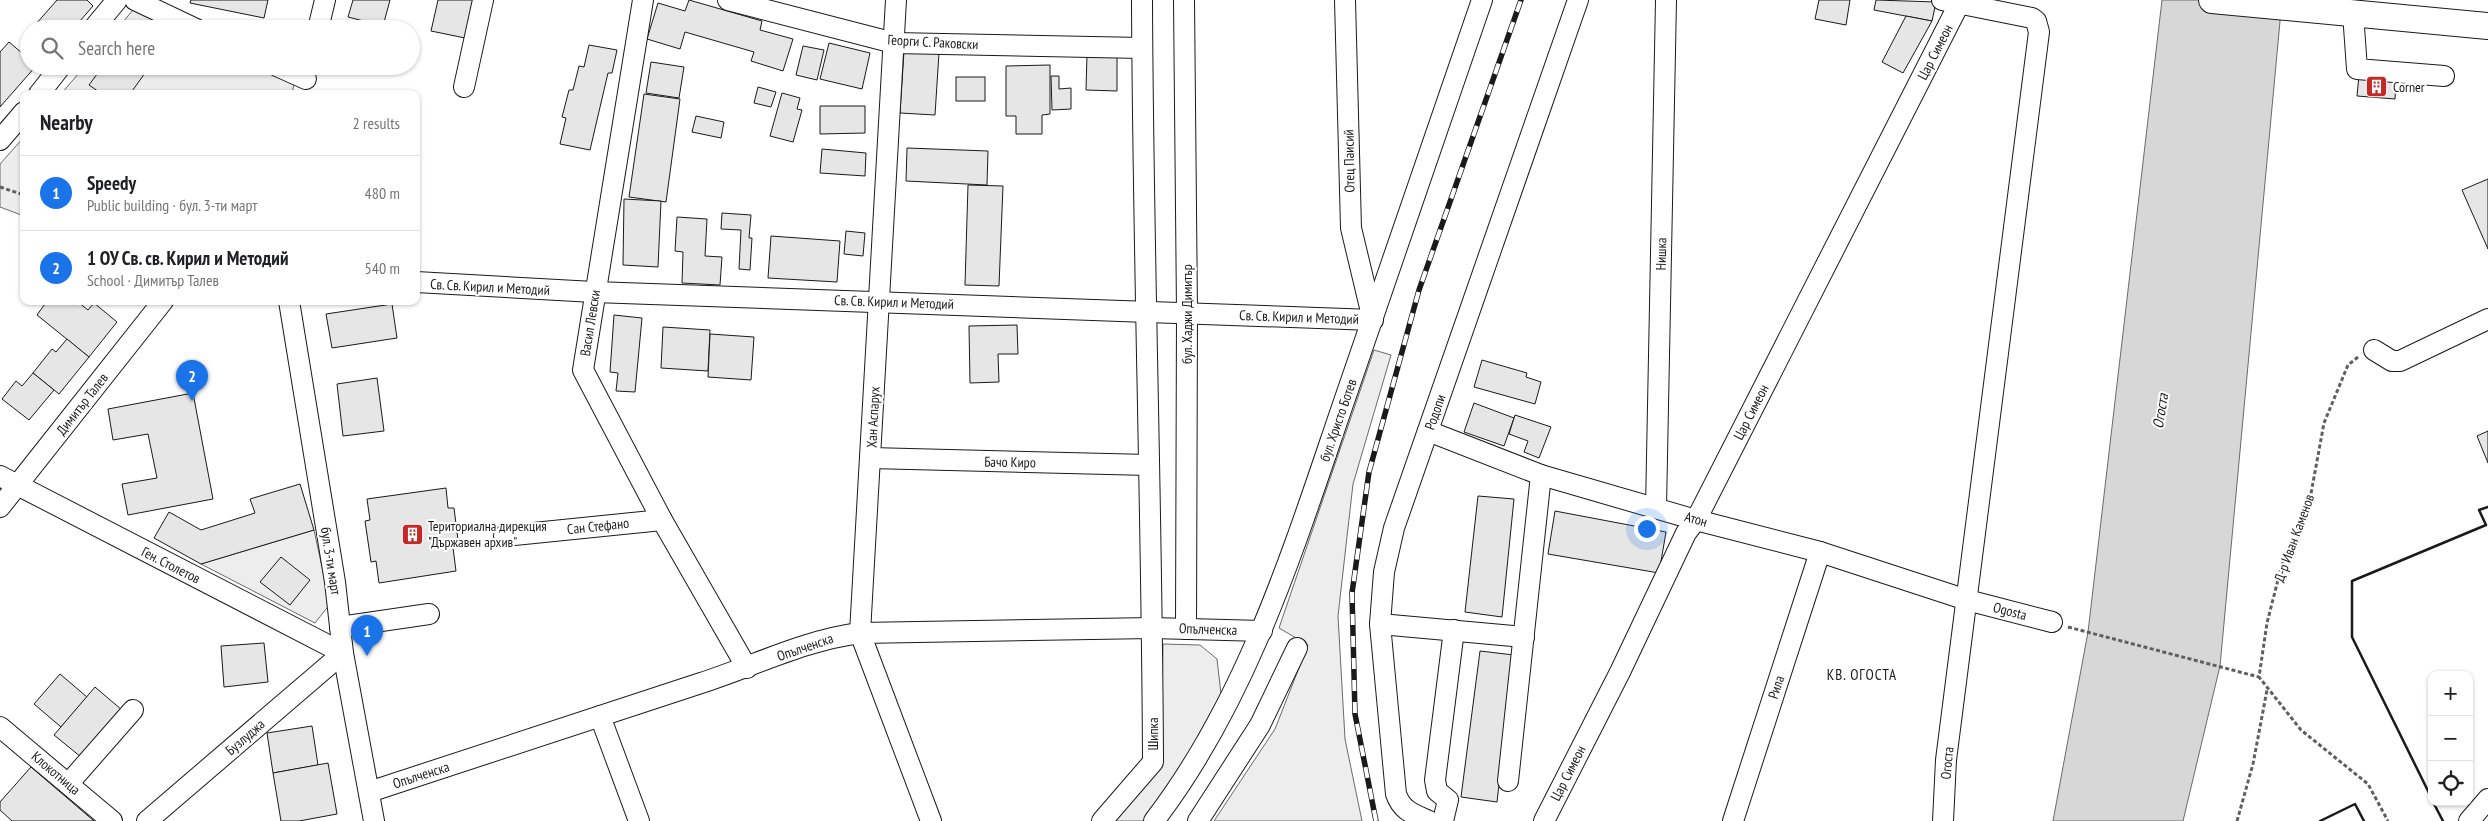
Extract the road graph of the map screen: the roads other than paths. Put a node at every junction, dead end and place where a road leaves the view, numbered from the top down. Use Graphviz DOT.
graph roads {
  1 [pos="117,0"];
  2 [pos="135,0"];
  3 [pos="325,0"];
  4 [pos="483,0"];
  5 [pos="643,0"];
  6 [pos="728,0"];
  7 [pos="896,0"];
  8 [pos="1142,0"];
  9 [pos="1184,0"];
  10 [pos="1345,0"];
  11 [pos="1482,0"];
  12 [pos="1578,0"];
  13 [pos="1666,0"];
  14 [pos="2212,0"];
  15 [pos="1950,2"];
  16 [pos="2345,12"];
  17 [pos="100,20"];
  18 [pos="177,20"];
  19 [pos="320,20"];
  20 [pos="2488,26"];
  21 [pos="894,43"];
  22 [pos="1142,48"];
  23 [pos="54,75"];
  24 [pos="2444,76"];
  25 [pos="464,87"];
  26 [pos="41,90"];
  27 [pos="20,117"];
  28 [pos="0,140"];
  29 [pos="420,282"];
  30 [pos="594,292"];
  31 [pos="880,302"];
  32 [pos="160,305"];
  33 [pos="290,305"];
  34 [pos="1145,311"];
  35 [pos="1187,312"];
  36 [pos="1373,320"];
  37 [pos="2488,320"];
  38 [pos="2374,350"];
  39 [pos="1428,431"];
  40 [pos="870,458"];
  41 [pos="1149,465"];
  42 [pos="1541,475"];
  43 [pos="9,481"];
  44 [pos="0,507"];
  45 [pos="1656,508"];
  46 [pos="662,520"];
  47 [pos="1696,520"];
  48 [pos="504,536"];
  49 [pos="1820,552"];
  50 [pos="1967,600"];
  51 [pos="429,614"];
  52 [pos="2052,622"];
  53 [pos="1380,624"];
  54 [pos="340,627"];
  55 [pos="1152,628"];
  56 [pos="1186,628"];
  57 [pos="1454,630"];
  58 [pos="1262,631"];
  59 [pos="860,633"];
  60 [pos="1524,637"];
  61 [pos="1297,648"];
  62 [pos="343,653"];
  63 [pos="747,668"];
  64 [pos="133,710"];
  65 [pos="600,716"];
  66 [pos="0,727"];
  67 [pos="1508,780"];
  68 [pos="69,783"];
  69 [pos="369,792"];
  70 [pos="2488,799"];
  71 [pos="929,820"];
  72 [pos="112,821"];
  73 [pos="147,821"];
  74 [pos="374,821"];
  75 [pos="639,821"];
  76 [pos="1102,821"];
  77 [pos="1154,821"];
  78 [pos="1198,821"];
  79 [pos="1429,821"];
  80 [pos="1443,821"];
  81 [pos="1544,821"];
  82 [pos="1733,821"];
  83 [pos="1943,821"];
  84 [pos="2468,821"];
  1 -- 17 [label="street"];
  2 -- 18 [label="street"];
  3 -- 19 [label="street"];
  4 -- 25 [label="street"];
  5 -- 30 [label="street, Васил Левски"];
  6 -- 21 [label="street, Георги С. Раковски"];
  7 -- 21 [label="street, Хан Аспарух"];
  8 -- 22 [label="street"];
  9 -- 35 [label="street, бул. Хаджи Димитър"];
  10 -- 36 [label="street, Отец Паисий"];
  11 -- 36 [label="street, бул. Христо Ботев"];
  12 -- 39 [label="street, Родопи"];
  13 -- 45 [label="street, Нишка"];
  14 -- 16 [label="main road"];
  15 -- 47 [label="street, Цар Симеон"];
  15 -- 50 [label="street, Огоста"];
  16 -- 20 [label="main road"];
  16 -- 24 [label="street"];
  21 -- 22 [label="street, Георги С. Раковски"];
  21 -- 31 [label="street, Хан Аспарух"];
  22 -- 34 [label="street"];
  23 -- 26 [label="street"];
  27 -- 28 [label="street"];
  29 -- 30 [label="street, Св. Св. Кирил и Методий"];
  30 -- 31 [label="street, Св. Св. Кирил и Методий"];
  30 -- 46 [label="street, Васил Левски"];
  31 -- 34 [label="street, Св. Св. Кирил и Методий"];
  31 -- 40 [label="street, Хан Аспарух"];
  32 -- 43 [label="street, Димитър Талев"];
  33 -- 54 [label="street, бул. 3-ти март"];
  34 -- 35 [label="street, Св. Св. Кирил и Методий"];
  34 -- 41 [label="street"];
  35 -- 36 [label="street, Св. Св. Кирил и Методий"];
  35 -- 56 [label="street, бул. Хаджи Димитър"];
  36 -- 58 [label="street, бул. Христо Ботев"];
  37 -- 38 [label="street"];
  39 -- 42 [label="street, Атон"];
  39 -- 53 [label="street, Родопи"];
  40 -- 41 [label="street, Бачо Киро"];
  40 -- 59 [label="street, Хан Аспарух"];
  41 -- 55 [label="street"];
  42 -- 45 [label="street, Атон"];
  42 -- 60 [label="street"];
  43 -- 44 [label="street, Димитър Талев"];
  43 -- 62 [label="street, Ген. Столетов"];
  45 -- 47 [label="street, Атон"];
  46 -- 48 [label="street, Сан Стефано"];
  46 -- 63 [label="street, Васил Левски"];
  47 -- 49 [label="street, Атон"];
  47 -- 81 [label="street, Цар Симеон"];
  49 -- 50 [label="street, Атон"];
  49 -- 82 [label="street, Рила"];
  50 -- 52 [label="street, Ogosta"];
  50 -- 83 [label="street, Огоста"];
  51 -- 54 [label="street"];
  53 -- 57 [label="street"];
  53 -- 79 [label="street, Родопи"];
  54 -- 62 [label="street, бул. 3-ти март"];
  55 -- 56 [label="street, Опълченска"];
  55 -- 59 [label="street, Опълченска"];
  55 -- 76 [label="street, Шипка"];
  56 -- 58 [label="street, Опълченска"];
  57 -- 60 [label="street"];
  57 -- 80 [label="street"];
  58 -- 77 [label="street, бул. Христо Ботев"];
  59 -- 63 [label="street, Опълченска"];
  59 -- 71 [label="street, Хан Аспарух"];
  60 -- 67 [label="street"];
  61 -- 78 [label="street"];
  62 -- 69 [label="street, бул. 3-ти март"];
  62 -- 73 [label="street, Бузлуджа"];
  63 -- 65 [label="street, Опълченска"];
  64 -- 68 [label="street"];
  65 -- 69 [label="street, Опълченска"];
  65 -- 75 [label="street"];
  66 -- 68 [label="street, Клокотница"];
  68 -- 72 [label="street, Клокотница"];
  69 -- 74 [label="street, бул. 3-ти март"];
  70 -- 84 [label="street"];
}
